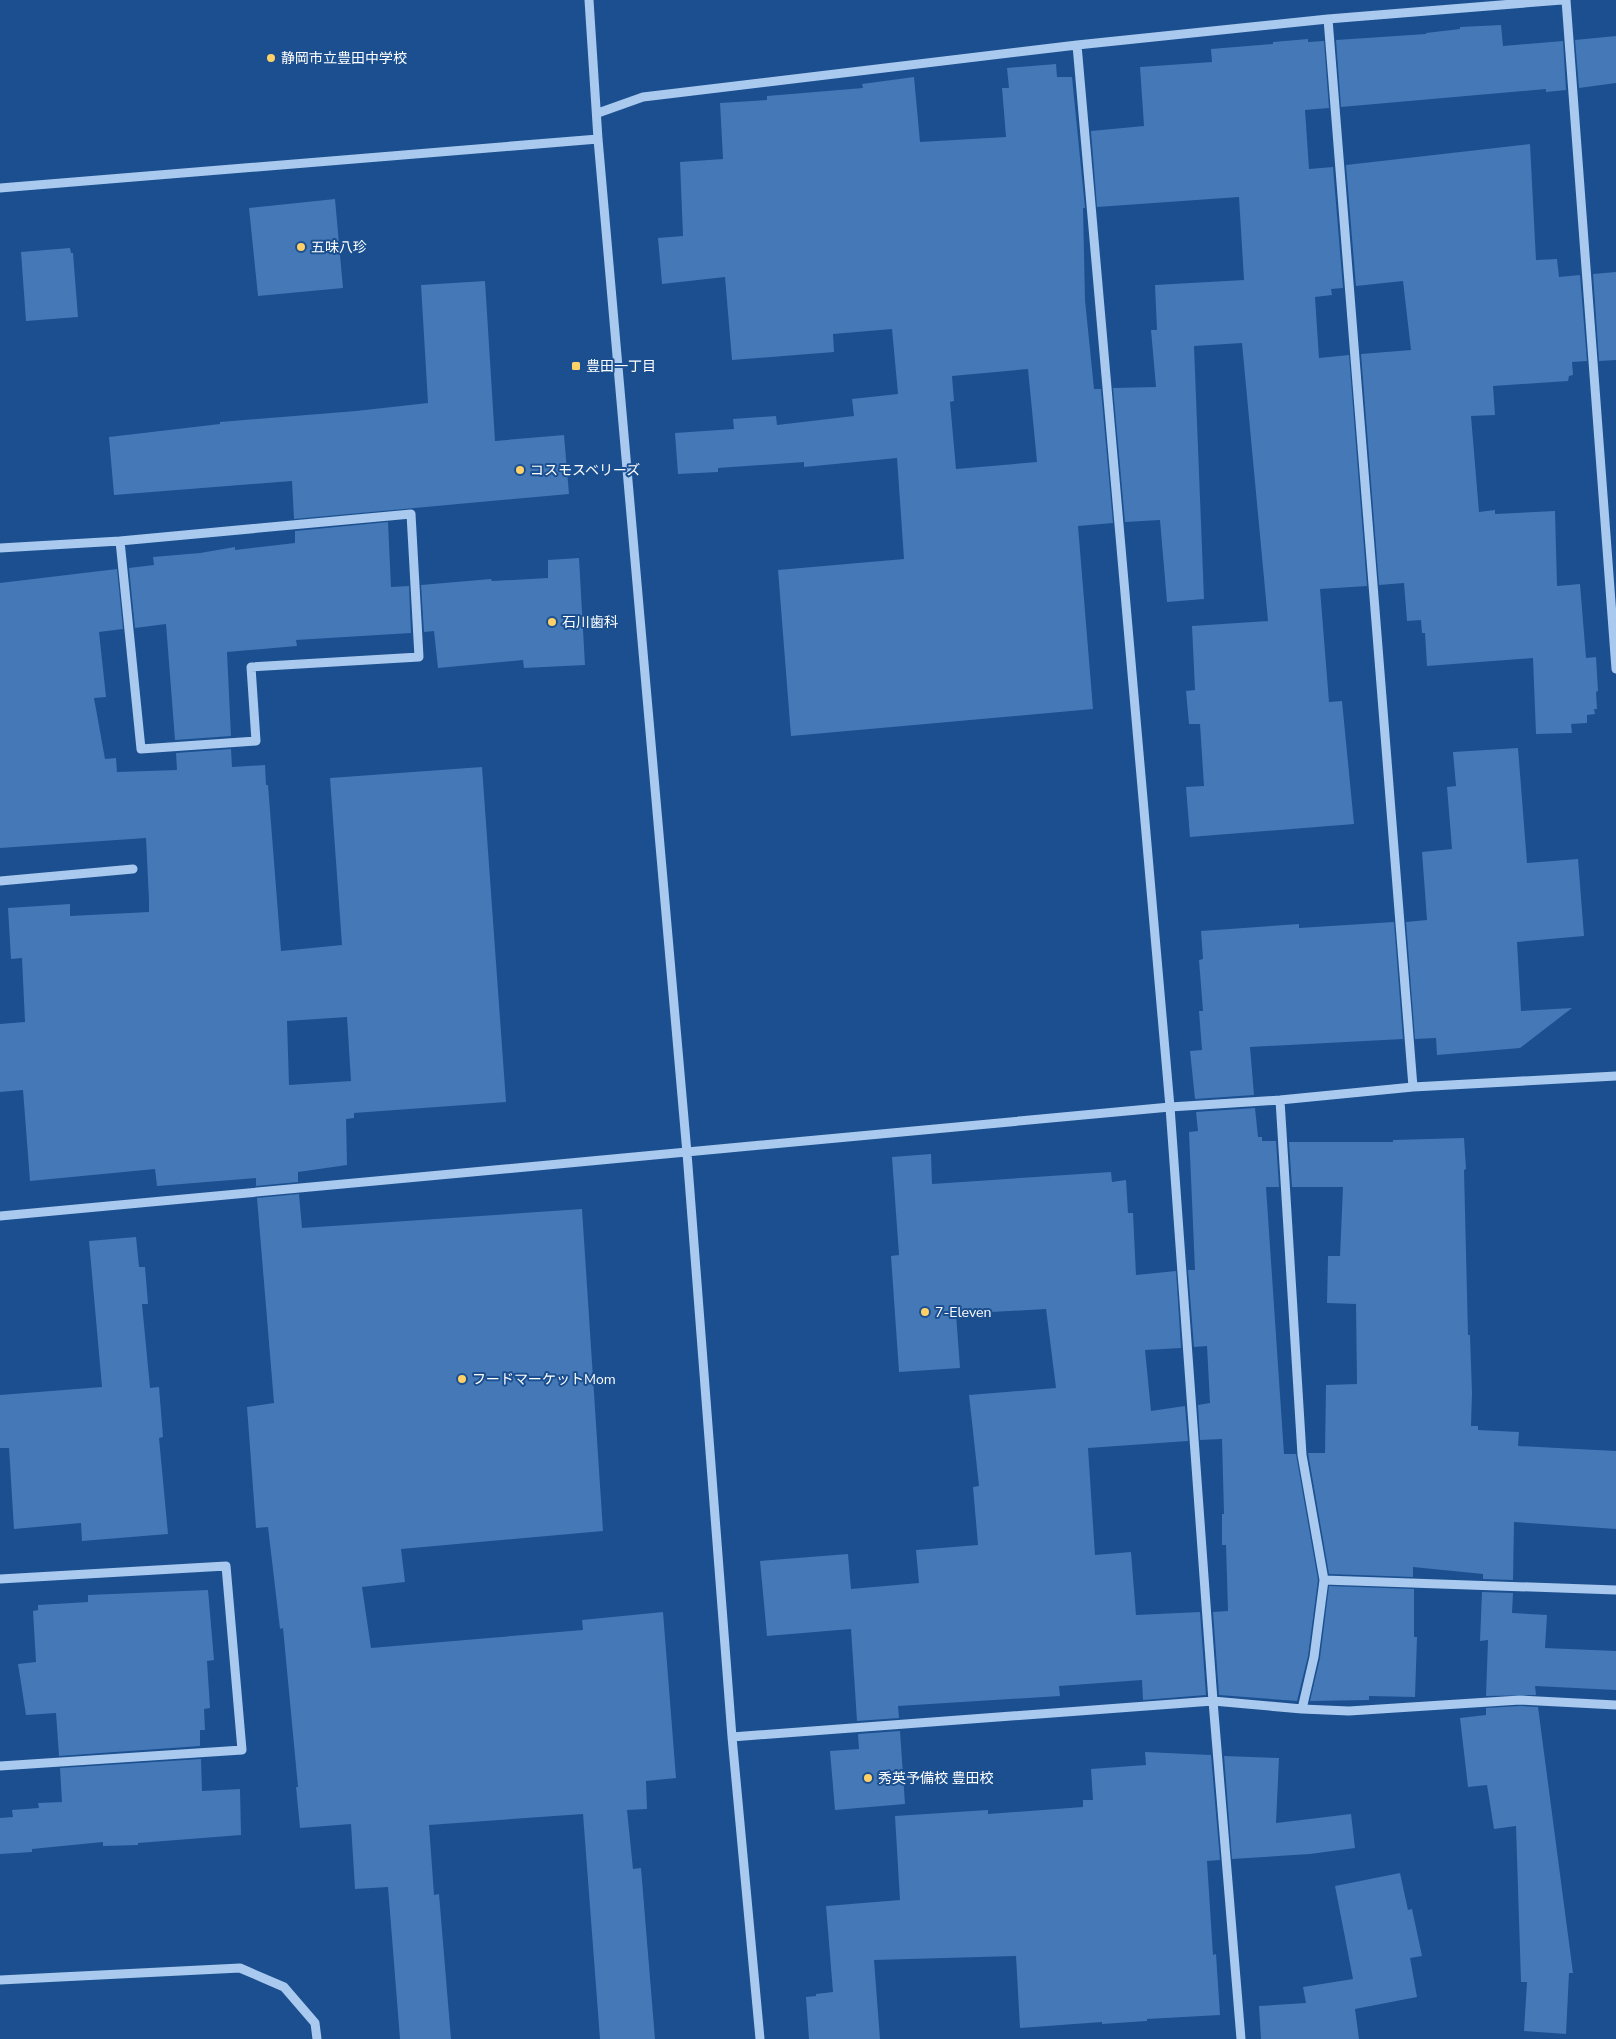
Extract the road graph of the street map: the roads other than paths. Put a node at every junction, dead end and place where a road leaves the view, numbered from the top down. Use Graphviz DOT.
graph roads {
  1 [pos="589,0"];
  2 [pos="1562,0"];
  3 [pos="1566,0"];
  4 [pos="1328,19"];
  5 [pos="1077,45"];
  6 [pos="598,113"];
  7 [pos="598,139"];
  8 [pos="0,188"];
  9 [pos="120,541"];
  10 [pos="0,548"];
  11 [pos="1616,669"];
  12 [pos="133,868"];
  13 [pos="0,881"];
  14 [pos="1616,1076"];
  15 [pos="1413,1087"];
  16 [pos="1280,1100"];
  17 [pos="1170,1107"];
  18 [pos="687,1153"];
  19 [pos="0,1216"];
  20 [pos="0,1579"];
  21 [pos="1324,1580"];
  22 [pos="1616,1590"];
  23 [pos="1213,1701"];
  24 [pos="1616,1705"];
  25 [pos="1302,1709"];
  26 [pos="732,1736"];
  27 [pos="0,1766"];
  28 [pos="0,1980"];
  29 [pos="317,2039"];
  30 [pos="760,2039"];
  31 [pos="1241,2039"];
  1 -- 6 [label="street"];
  2 -- 4 [label="street"];
  3 -- 11 [label="street"];
  4 -- 5 [label="street"];
  4 -- 15 [label="street"];
  5 -- 6 [label="street"];
  5 -- 17 [label="street"];
  6 -- 7 [label="street"];
  7 -- 8 [label="street"];
  7 -- 18 [label="street"];
  9 -- 9 [label="street"];
  9 -- 10 [label="street"];
  12 -- 13 [label="street"];
  14 -- 15 [label="street"];
  15 -- 16 [label="street"];
  16 -- 17 [label="street"];
  16 -- 21 [label="street"];
  17 -- 18 [label="street"];
  17 -- 23 [label="street"];
  18 -- 19 [label="street"];
  18 -- 26 [label="street"];
  20 -- 27 [label="street"];
  21 -- 22 [label="street"];
  21 -- 25 [label="street"];
  23 -- 25 [label="street"];
  23 -- 26 [label="street"];
  23 -- 31 [label="street"];
  24 -- 25 [label="street"];
  26 -- 30 [label="street"];
  28 -- 29 [label="street"];
}
